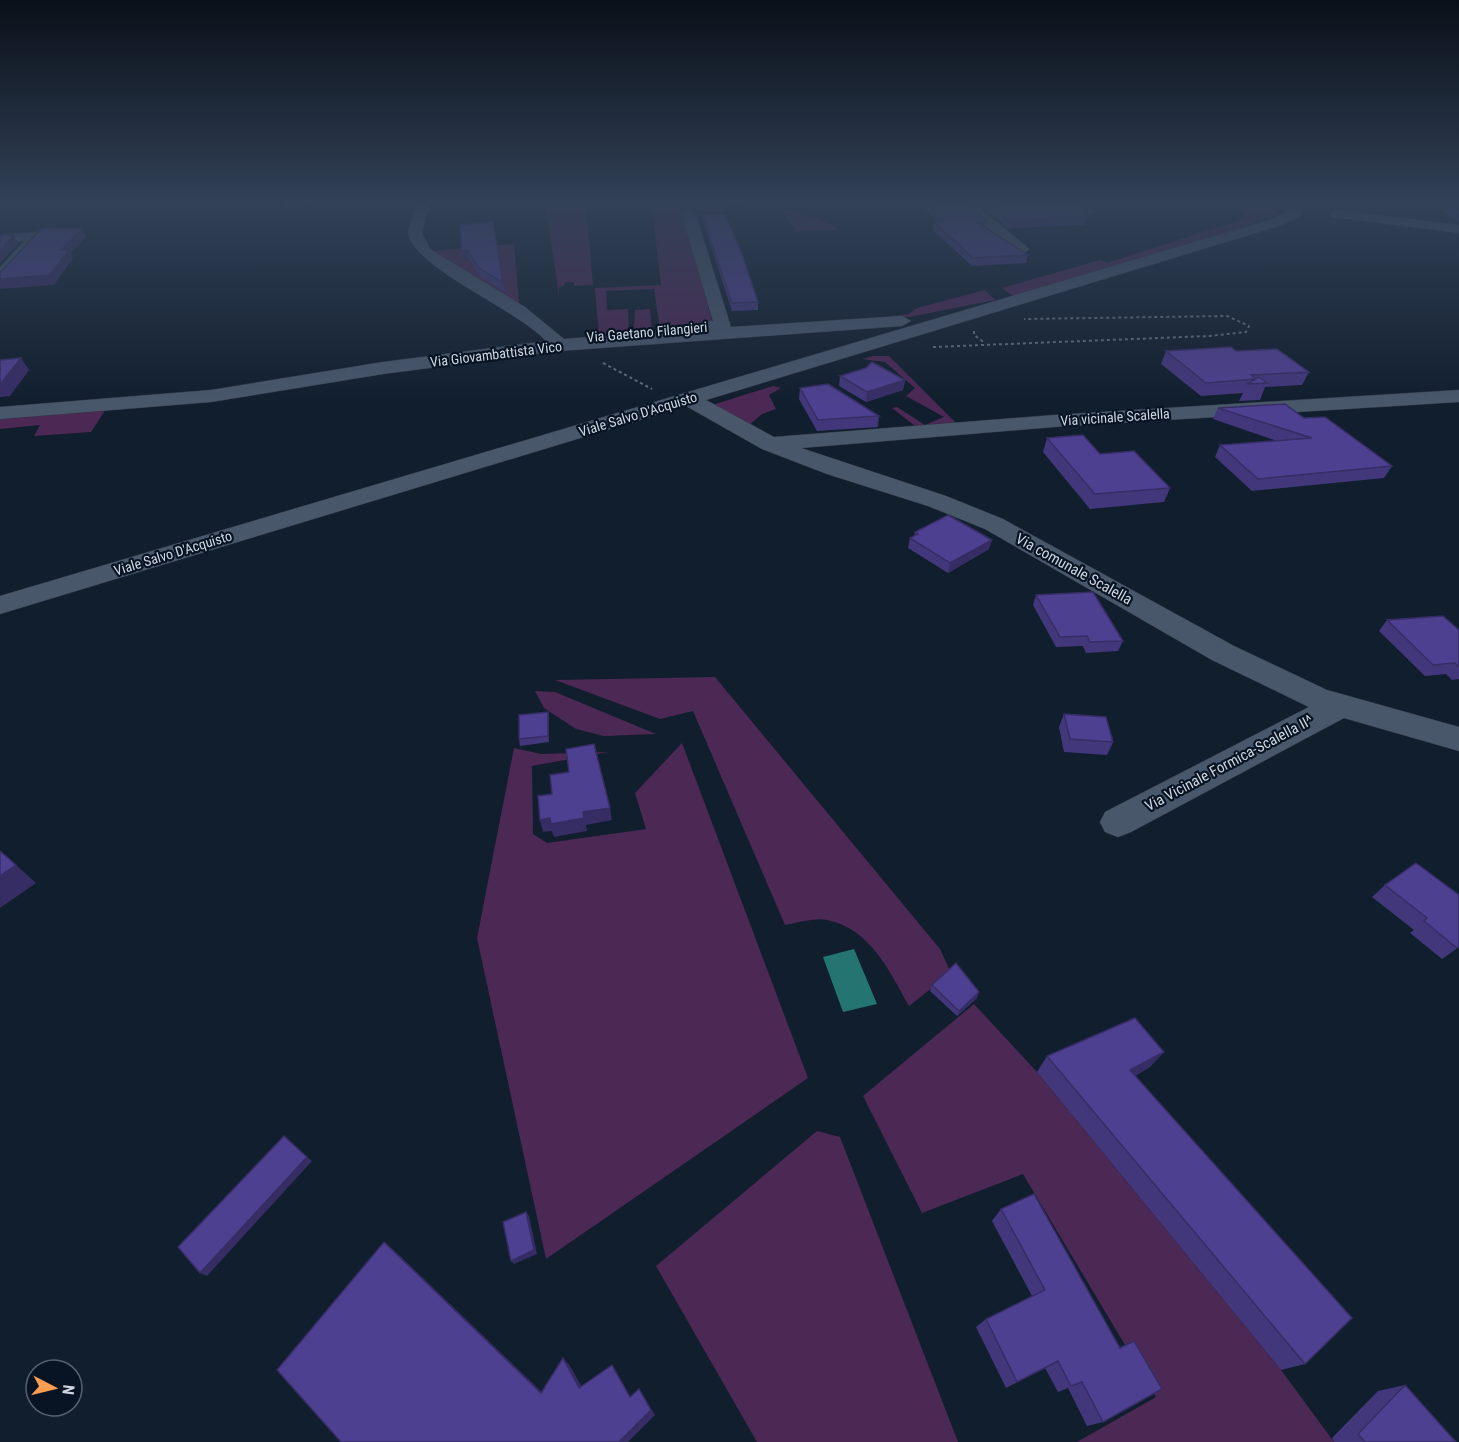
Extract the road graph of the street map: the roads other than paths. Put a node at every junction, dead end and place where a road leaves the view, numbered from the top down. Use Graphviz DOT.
graph roads {
  1 [pos="452,269"];
  2 [pos="706,269"];
  3 [pos="1121,269"];
  4 [pos="993,308"];
  5 [pos="904,321"];
  6 [pos="935,326"];
  7 [pos="558,343"];
  8 [pos="1459,396"];
  9 [pos="688,399"];
  10 [pos="0,413"];
  11 [pos="770,444"];
  12 [pos="0,605"];
  13 [pos="1341,705"];
  14 [pos="1459,739"];
  15 [pos="1118,822"];
  1 -- 7 [label="street"];
  2 -- 7 [label="street, Via Gaetano Filangieri"];
  3 -- 4 [label="street, Viale Salvo D'Acquisto"];
  4 -- 5 [label="street, Via Giovambattista Vico"];
  4 -- 6 [label="street, Viale Salvo D'Acquisto"];
  5 -- 6 [label="street"];
  5 -- 7 [label="street, Via Giovambattista Vico"];
  6 -- 9 [label="street, Viale Salvo D'Acquisto"];
  7 -- 10 [label="street, Via Giovambattista Vico"];
  8 -- 11 [label="street, Via vicinale Scalella"];
  9 -- 11 [label="street, Via comunale Scalella"];
  9 -- 12 [label="street, Viale Salvo D'Acquisto"];
  11 -- 13 [label="street, Via comunale Scalella"];
  13 -- 14 [label="street, Via comunale Scalella"];
  13 -- 15 [label="street, Via Vicinale Formica-Scalella II^"];
}
